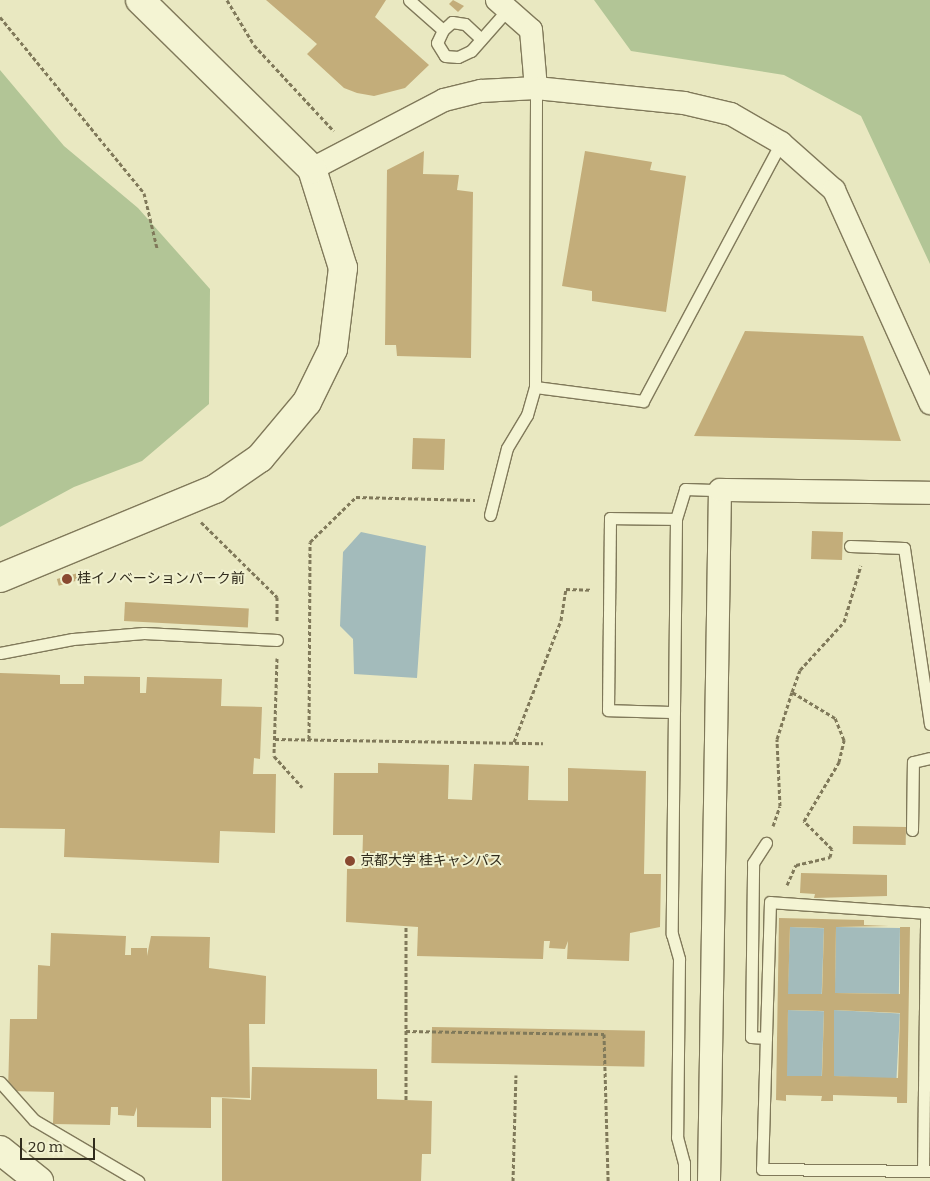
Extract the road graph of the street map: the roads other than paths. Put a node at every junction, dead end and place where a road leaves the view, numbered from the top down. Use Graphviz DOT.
graph roads {
  1 [pos="140,0"];
  2 [pos="409,0"];
  3 [pos="503,5"];
  4 [pos="443,30"];
  5 [pos="481,39"];
  6 [pos="536,88"];
  7 [pos="781,143"];
  8 [pos="312,169"];
  9 [pos="535,387"];
  10 [pos="930,403"];
  11 [pos="720,490"];
  12 [pos="930,493"];
  13 [pos="490,515"];
  14 [pos="676,519"];
  15 [pos="850,546"];
  16 [pos="0,578"];
  17 [pos="277,640"];
  18 [pos="0,653"];
  19 [pos="674,712"];
  20 [pos="930,724"];
  21 [pos="930,758"];
  22 [pos="912,830"];
  23 [pos="766,843"];
  24 [pos="766,1038"];
  25 [pos="0,1082"];
  26 [pos="0,1150"];
  27 [pos="927,1171"];
  28 [pos="40,1181"];
  29 [pos="138,1181"];
  30 [pos="684,1181"];
  31 [pos="709,1181"];
  1 -- 8 [label="street"];
  2 -- 4 [label="lane"];
  3 -- 5 [label="lane"];
  3 -- 6 [label="street"];
  4 -- 5 [label="lane"];
  4 -- 5 [label="lane"];
  6 -- 7 [label="street"];
  6 -- 8 [label="street"];
  6 -- 9 [label="lane"];
  7 -- 9 [label="lane"];
  7 -- 10 [label="street"];
  8 -- 16 [label="street"];
  9 -- 13 [label="lane"];
  11 -- 12 [label="street"];
  11 -- 14 [label="lane"];
  11 -- 31 [label="street"];
  14 -- 19 [label="lane"];
  14 -- 19 [label="lane"];
  15 -- 20 [label="lane"];
  17 -- 18 [label="lane"];
  19 -- 30 [label="lane"];
  21 -- 22 [label="lane"];
  23 -- 24 [label="lane"];
  24 -- 27 [label="lane"];
  24 -- 27 [label="lane"];
  25 -- 29 [label="lane"];
  26 -- 28 [label="street"];
}
